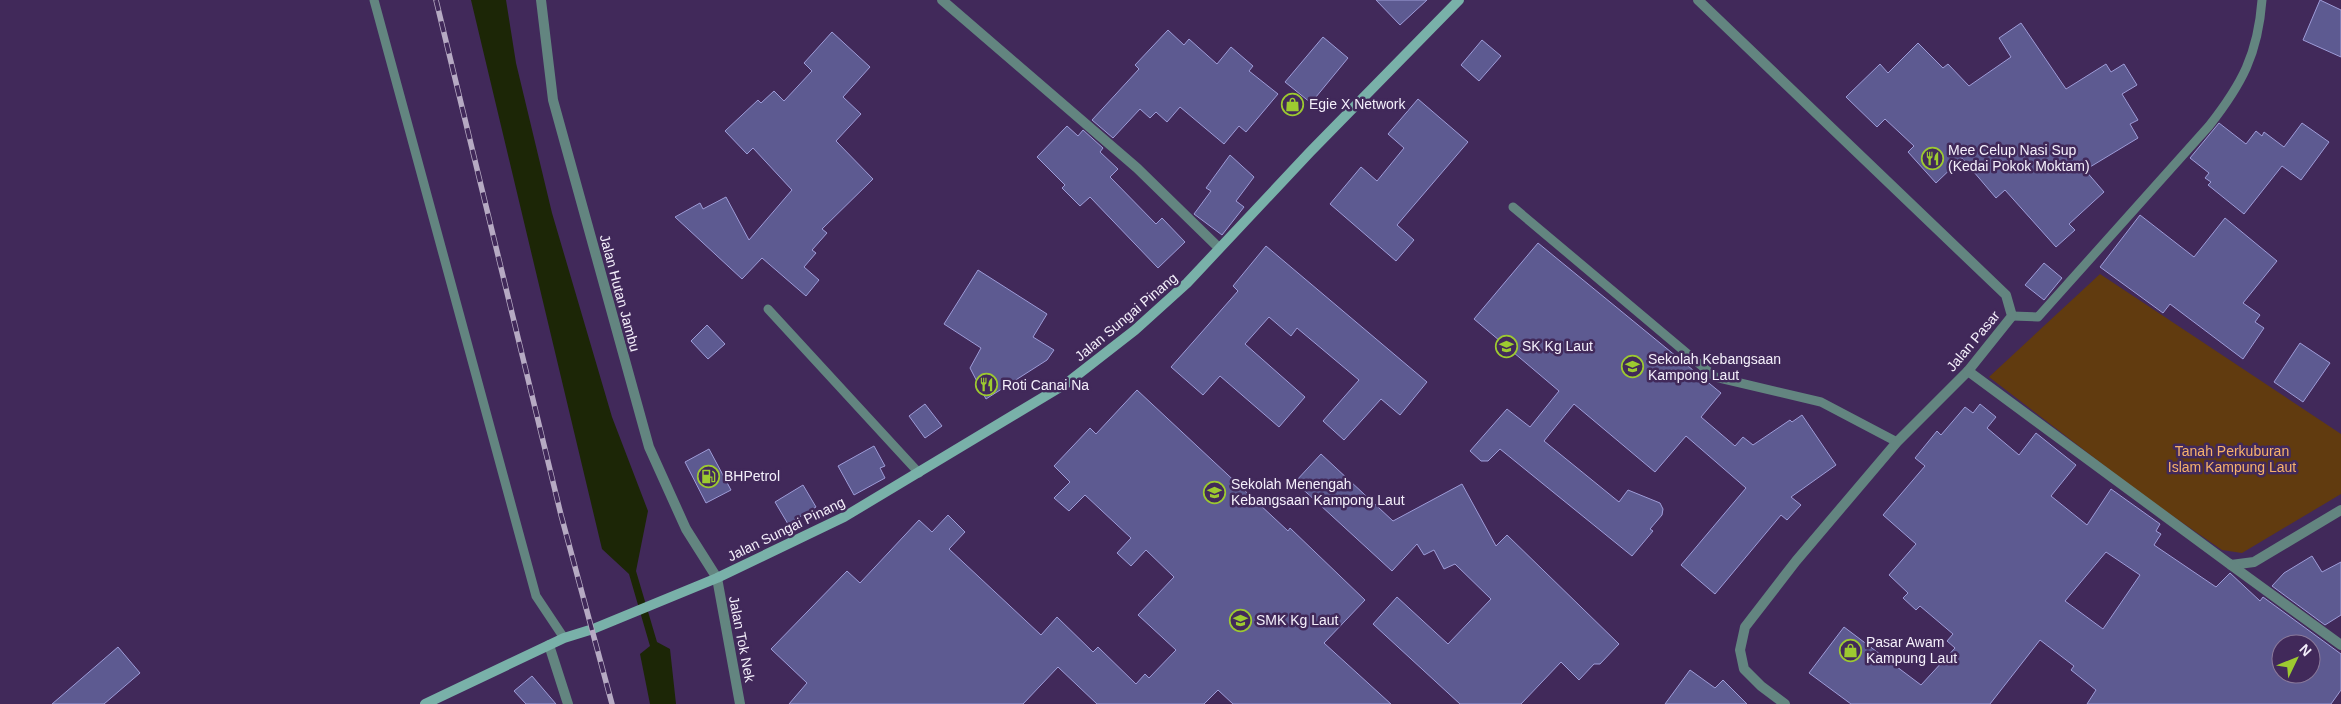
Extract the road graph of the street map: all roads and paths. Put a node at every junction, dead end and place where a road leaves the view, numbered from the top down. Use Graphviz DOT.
graph roads {
  1 [pos="374,0"];
  2 [pos="541,0"];
  3 [pos="942,0"];
  4 [pos="1459,0"];
  5 [pos="1698,0"];
  6 [pos="2262,0"];
  7 [pos="1513,207"];
  8 [pos="1219,248"];
  9 [pos="768,309"];
  10 [pos="2012,316"];
  11 [pos="1968,371"];
  12 [pos="1897,442"];
  13 [pos="919,473"];
  14 [pos="2341,510"];
  15 [pos="2231,565"];
  16 [pos="717,578"];
  17 [pos="564,638"];
  18 [pos="549,645"];
  19 [pos="2341,646"];
  20 [pos="424,704"];
  21 [pos="568,704"];
  22 [pos="740,704"];
  23 [pos="1785,704"];
  1 -- 17 [label="lane"];
  2 -- 16 [label="street, Jalan Hutan Jambu"];
  3 -- 8 [label="street"];
  4 -- 8 [label="street, Jalan Sungai Pinang"];
  5 -- 10 [label="street, Jalan Pasar"];
  6 -- 10 [label="lane"];
  7 -- 12 [label="lane"];
  8 -- 13 [label="street, Jalan Sungai Pinang"];
  9 -- 13 [label="lane"];
  10 -- 11 [label="street, Jalan Pasar"];
  11 -- 12 [label="street, Jalan Pasar"];
  11 -- 15 [label="street"];
  12 -- 23 [label="street, Jalan Pasar"];
  13 -- 16 [label="street, Jalan Sungai Pinang"];
  14 -- 15 [label="street"];
  15 -- 19 [label="street"];
  16 -- 17 [label="street, Jalan Sungai Pinang"];
  16 -- 22 [label="street, Jalan Tok Nek"];
  17 -- 18 [label="street, Jalan Sungai Pinang"];
  18 -- 20 [label="street, Jalan Sungai Pinang"];
  18 -- 21 [label="street"];
}
